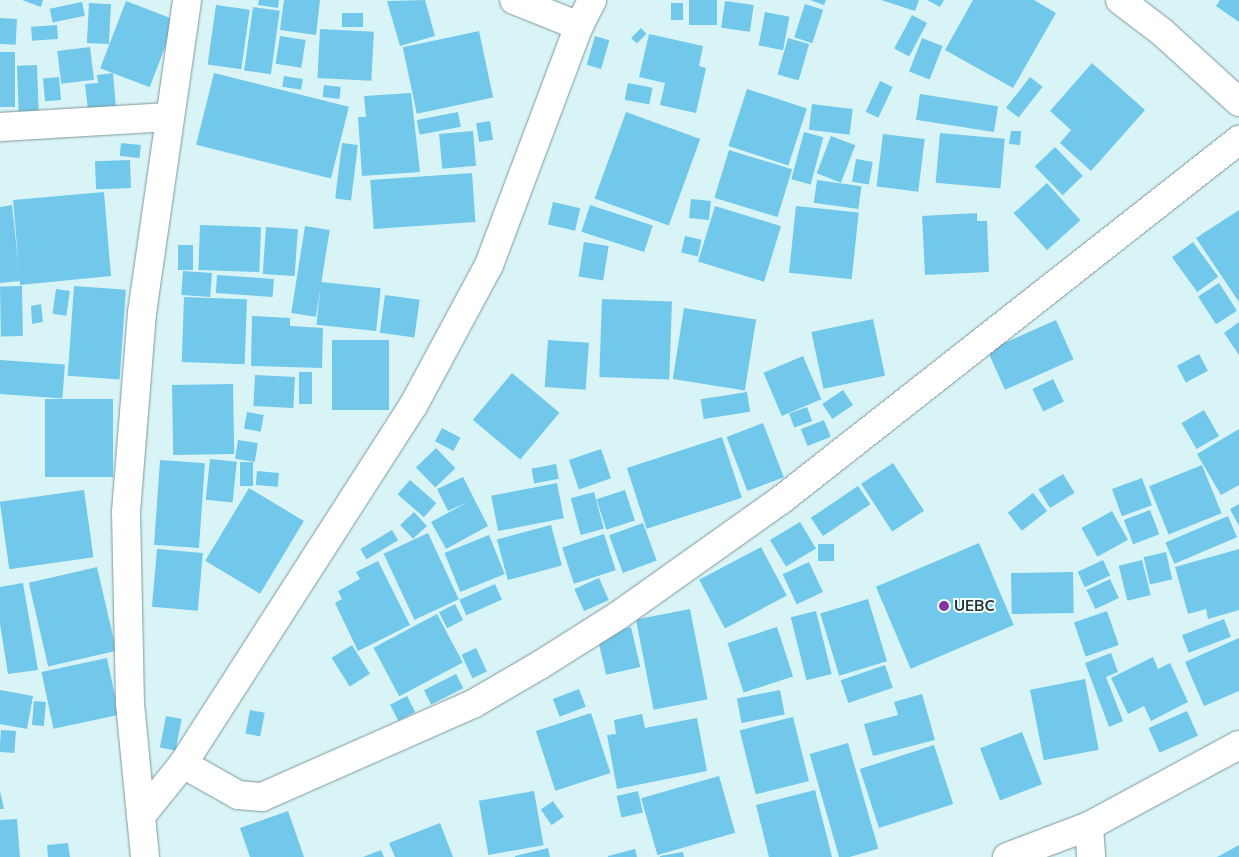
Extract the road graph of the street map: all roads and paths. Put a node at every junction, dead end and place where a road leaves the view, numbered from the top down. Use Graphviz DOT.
graph roads {
  1 [pos="187,0"];
  2 [pos="514,0"];
  3 [pos="592,0"];
  4 [pos="1120,0"];
  5 [pos="579,26"];
  6 [pos="1239,102"];
  7 [pos="168,117"];
  8 [pos="0,127"];
  9 [pos="1239,140"];
  10 [pos="1239,745"];
  11 [pos="183,764"];
  12 [pos="141,816"];
  13 [pos="1089,826"];
  14 [pos="145,857"];
  15 [pos="1008,857"];
  16 [pos="1091,857"];
  1 -- 7 [label="street"];
  2 -- 5 [label="street"];
  3 -- 5 [label="street"];
  4 -- 6 [label="street"];
  5 -- 11 [label="street"];
  7 -- 8 [label="street"];
  7 -- 12 [label="street"];
  9 -- 11 [label="street"];
  10 -- 13 [label="street"];
  11 -- 12 [label="street"];
  12 -- 14 [label="street"];
  13 -- 15 [label="street"];
  13 -- 16 [label="street"];
}
